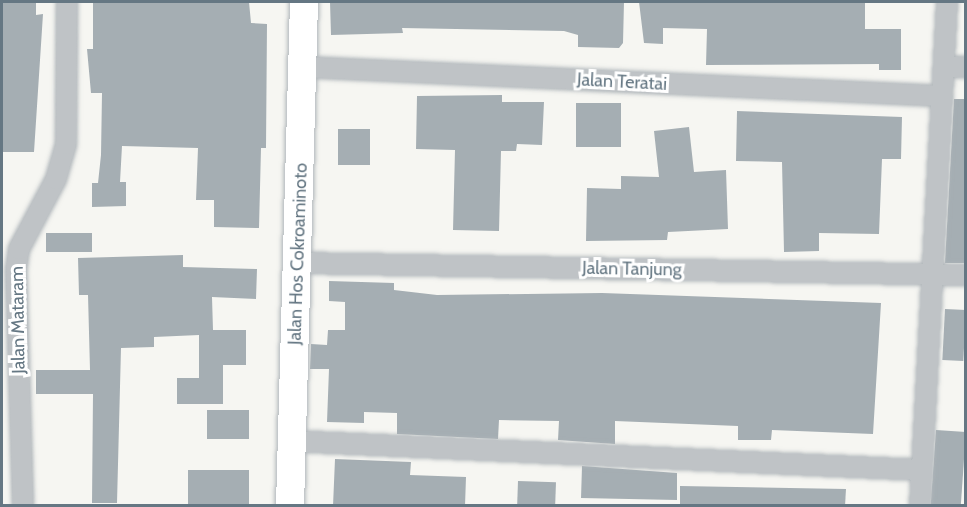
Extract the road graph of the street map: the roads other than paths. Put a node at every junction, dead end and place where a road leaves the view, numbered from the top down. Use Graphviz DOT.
graph roads {
  1 [pos="67,2"];
  2 [pos="304,2"];
  3 [pos="947,2"];
  4 [pos="302,67"];
  5 [pos="944,67"];
  6 [pos="966,67"];
  7 [pos="942,96"];
  8 [pos="299,263"];
  9 [pos="932,273"];
  10 [pos="966,275"];
  11 [pos="290,441"];
  12 [pos="922,470"];
  13 [pos="23,506"];
  14 [pos="290,506"];
  15 [pos="920,506"];
  1 -- 13 [label="street, Jalan Mataram"];
  2 -- 4 [label="street, Jalan Hos Cokroaminoto"];
  3 -- 5 [label="street"];
  4 -- 7 [label="street, Jalan Teratai"];
  4 -- 8 [label="street, Jalan Hos Cokroaminoto"];
  5 -- 6 [label="street"];
  5 -- 7 [label="street"];
  7 -- 9 [label="street"];
  8 -- 9 [label="street, Jalan Tanjung"];
  8 -- 11 [label="street, Jalan Hos Cokroaminoto"];
  9 -- 10 [label="street, Jalan Tanjung"];
  9 -- 12 [label="street"];
  11 -- 12 [label="street"];
  11 -- 14 [label="street, Jalan Hos Cokroaminoto"];
  12 -- 15 [label="street"];
}
